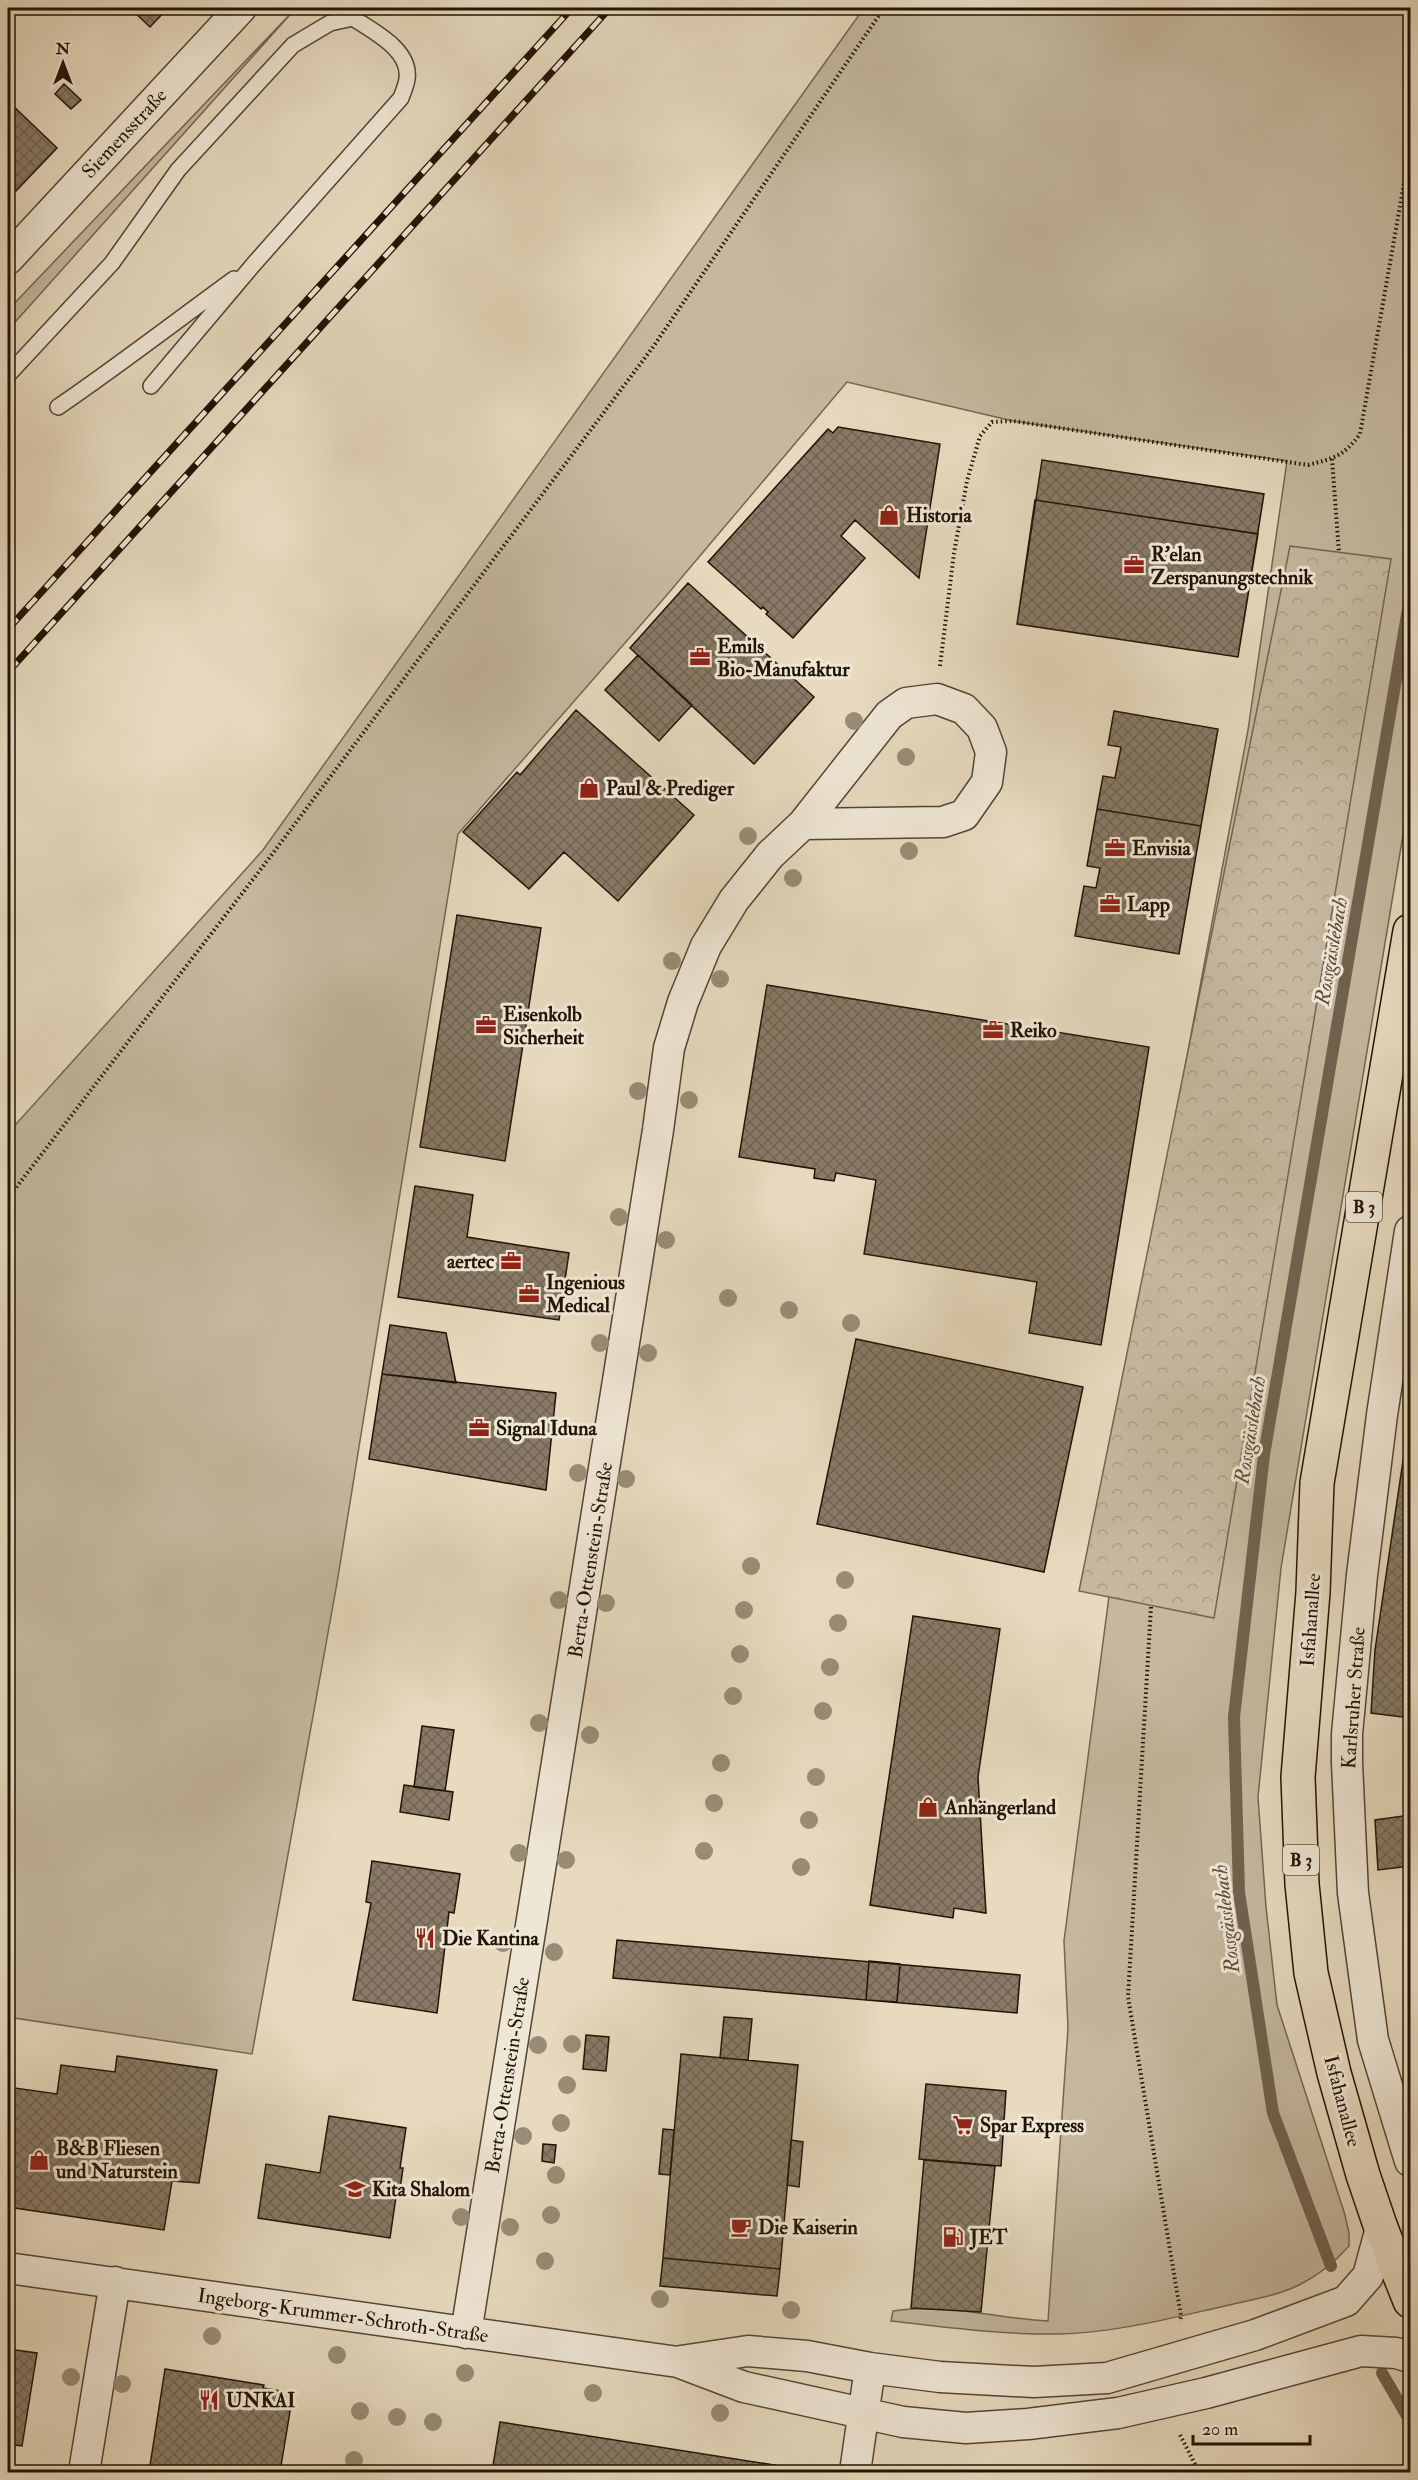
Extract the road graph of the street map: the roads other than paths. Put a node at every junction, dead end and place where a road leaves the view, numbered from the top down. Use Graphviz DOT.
graph roads {
  1 [pos="241,8"];
  2 [pos="8,259"];
  3 [pos="253,265"];
  4 [pos="129,368"];
  5 [pos="8,375"];
  6 [pos="151,386"];
  7 [pos="58,407"];
  8 [pos="803,824"];
  9 [pos="1410,931"];
  10 [pos="1410,1231"];
  11 [pos="1410,2161"];
  12 [pos="1382,2228"];
  13 [pos="8,2268"];
  14 [pos="115,2282"];
  15 [pos="1410,2301"];
  16 [pos="466,2333"];
  17 [pos="1410,2357"];
  18 [pos="678,2362"];
  19 [pos="870,2368"];
  20 [pos="864,2413"];
  21 [pos="84,2472"];
  22 [pos="855,2472"];
  1 -- 2 [label="street, Siemensstraße"];
  3 -- 4 [label="lane"];
  3 -- 5 [label="lane"];
  3 -- 6 [label="lane"];
  3 -- 7 [label="lane"];
  8 -- 8 [label="street, Berta-Ottenstein-Straße"];
  8 -- 16 [label="street, Berta-Ottenstein-Straße"];
  9 -- 12 [label="main road, Isfahanallee / B 3"];
  10 -- 11 [label="street, Karlsruher Straße"];
  12 -- 15 [label="main road, Isfahanallee / B 3"];
  12 -- 19 [label="street, Ingeborg-Krummer-Schroth-Straße"];
  13 -- 14 [label="street, Ingeborg-Krummer-Schroth-Straße"];
  14 -- 16 [label="street, Ingeborg-Krummer-Schroth-Straße"];
  14 -- 21 [label="street"];
  16 -- 18 [label="street, Ingeborg-Krummer-Schroth-Straße"];
  17 -- 20 [label="street, Ingeborg-Krummer-Schroth-Straße"];
  18 -- 19 [label="street, Ingeborg-Krummer-Schroth-Straße"];
  18 -- 20 [label="street, Ingeborg-Krummer-Schroth-Straße"];
  19 -- 20 [label="street"];
  20 -- 22 [label="street"];
}
